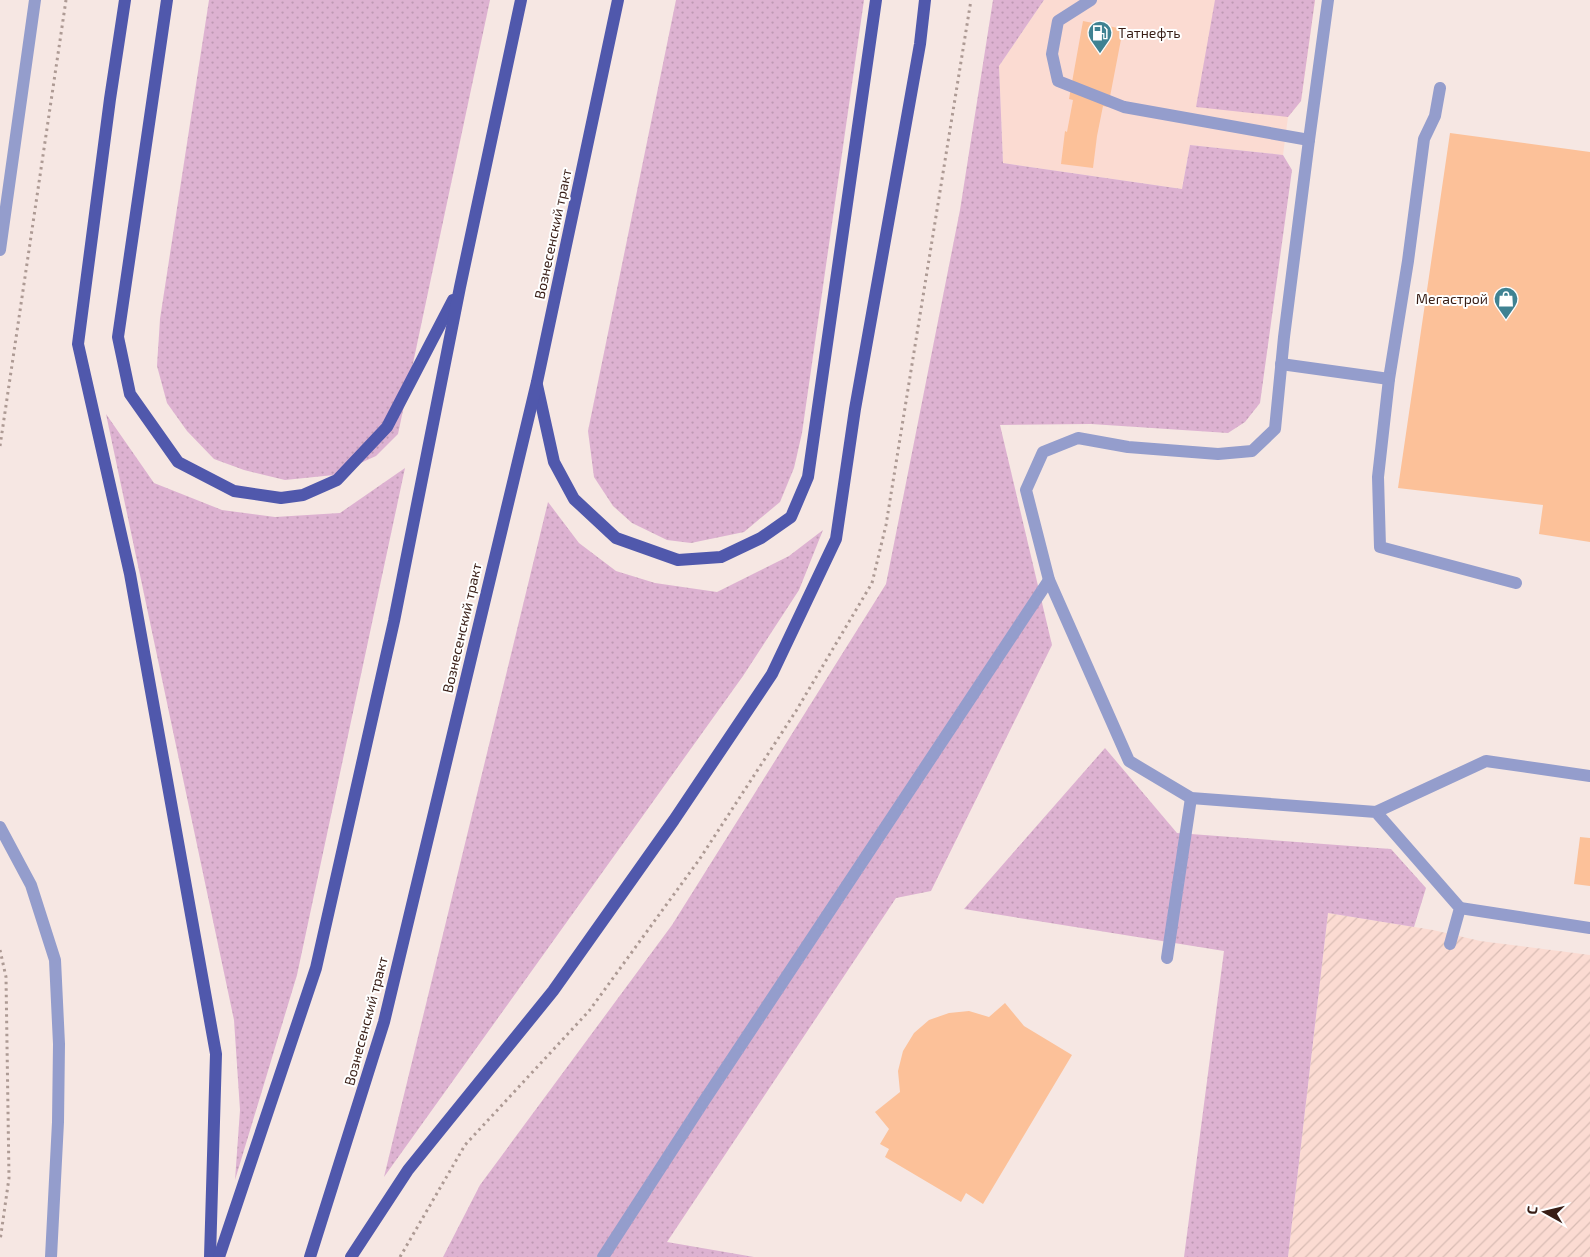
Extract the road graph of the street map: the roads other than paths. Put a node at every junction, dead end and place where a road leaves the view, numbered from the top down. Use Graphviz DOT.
graph roads {
  1 [pos="35,0"];
  2 [pos="125,0"];
  3 [pos="167,0"];
  4 [pos="521,0"];
  5 [pos="618,0"];
  6 [pos="876,0"];
  7 [pos="925,0"];
  8 [pos="1091,0"];
  9 [pos="1328,0"];
  10 [pos="1440,88"];
  11 [pos="1308,140"];
  12 [pos="0,250"];
  13 [pos="460,287"];
  14 [pos="1281,364"];
  15 [pos="1389,378"];
  16 [pos="537,382"];
  17 [pos="1049,580"];
  18 [pos="1516,583"];
  19 [pos="1590,776"];
  20 [pos="1192,798"];
  21 [pos="1376,812"];
  22 [pos="0,827"];
  23 [pos="1460,908"];
  24 [pos="1590,928"];
  25 [pos="1450,944"];
  26 [pos="1167,958"];
  27 [pos="51,1257"];
  28 [pos="210,1257"];
  29 [pos="219,1257"];
  30 [pos="310,1257"];
  31 [pos="351,1257"];
  32 [pos="603,1257"];
  1 -- 12 [label="street"];
  2 -- 28 [label="main road"];
  3 -- 13 [label="main road"];
  4 -- 13 [label="main road"];
  5 -- 16 [label="main road, Вознесенский тракт"];
  6 -- 16 [label="main road"];
  7 -- 31 [label="main road"];
  8 -- 11 [label="street"];
  9 -- 11 [label="street"];
  10 -- 15 [label="street"];
  11 -- 14 [label="street"];
  13 -- 29 [label="main road"];
  14 -- 15 [label="street"];
  14 -- 17 [label="street"];
  15 -- 18 [label="street"];
  16 -- 30 [label="main road, Вознесенский тракт"];
  17 -- 20 [label="street"];
  17 -- 32 [label="street"];
  19 -- 21 [label="street"];
  20 -- 21 [label="street"];
  20 -- 26 [label="street"];
  21 -- 23 [label="street"];
  22 -- 27 [label="street"];
  23 -- 24 [label="street"];
  23 -- 25 [label="street"];
}
